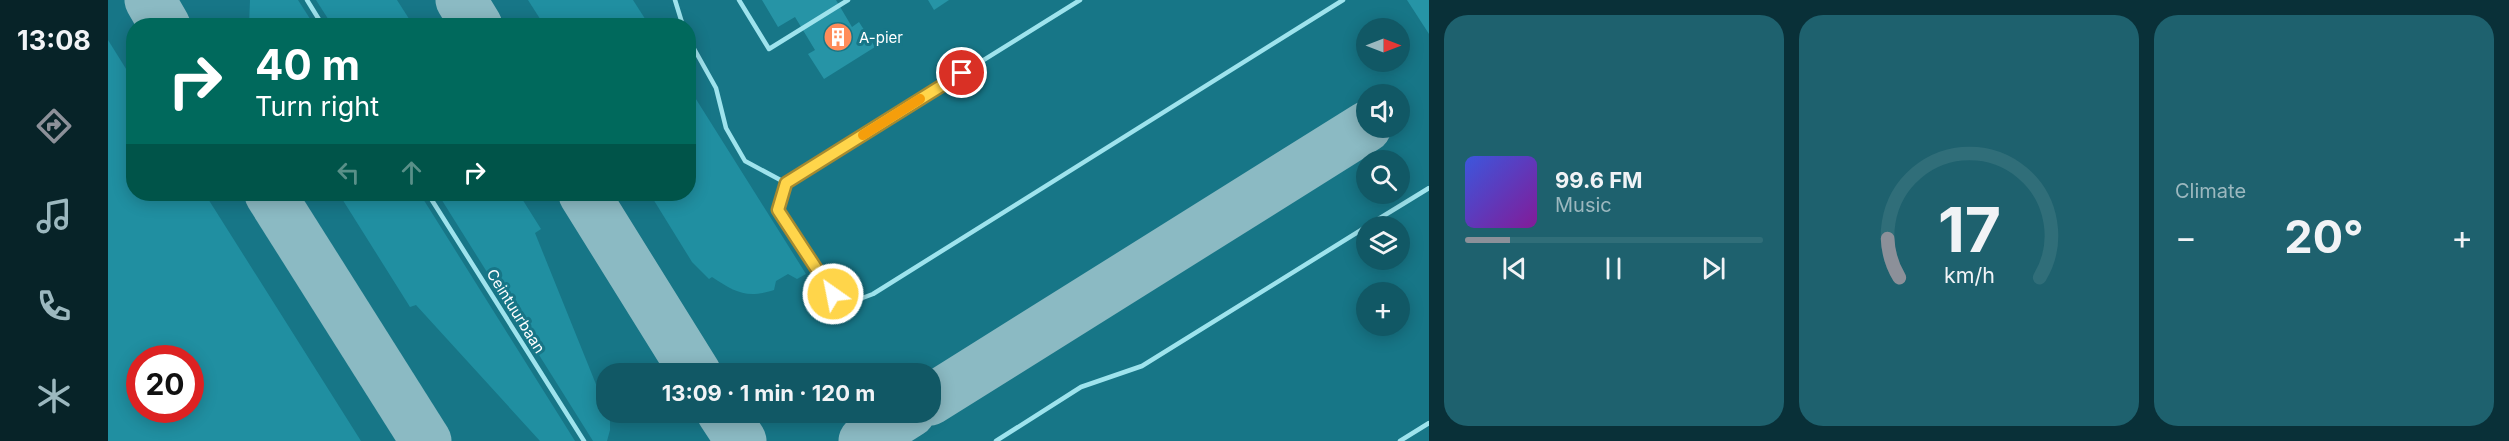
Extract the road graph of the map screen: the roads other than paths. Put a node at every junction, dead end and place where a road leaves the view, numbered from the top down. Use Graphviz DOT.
graph roads {
  1 [pos="307,0"];
  2 [pos="675,0"];
  3 [pos="739,0"];
  4 [pos="848,0"];
  5 [pos="1080,0"];
  6 [pos="1343,0"];
  7 [pos="317,18"];
  8 [pos="681,18"];
  9 [pos="696,52"];
  10 [pos="786,183"];
  11 [pos="1429,188"];
  12 [pos="432,201"];
  13 [pos="1384,216"];
  14 [pos="1356,234"];
  15 [pos="1429,423"];
  16 [pos="584,441"];
  17 [pos="996,441"];
  18 [pos="1401,441"];
  1 -- 7 [label="lane"];
  2 -- 8 [label="lane"];
  3 -- 4 [label="lane"];
  5 -- 10 [label="lane"];
  6 -- 10 [label="lane"];
  9 -- 10 [label="lane"];
  11 -- 13 [label="lane"];
  12 -- 16 [label="lane, Ceintuurbaan"];
  14 -- 17 [label="lane"];
  15 -- 18 [label="lane"];
}
